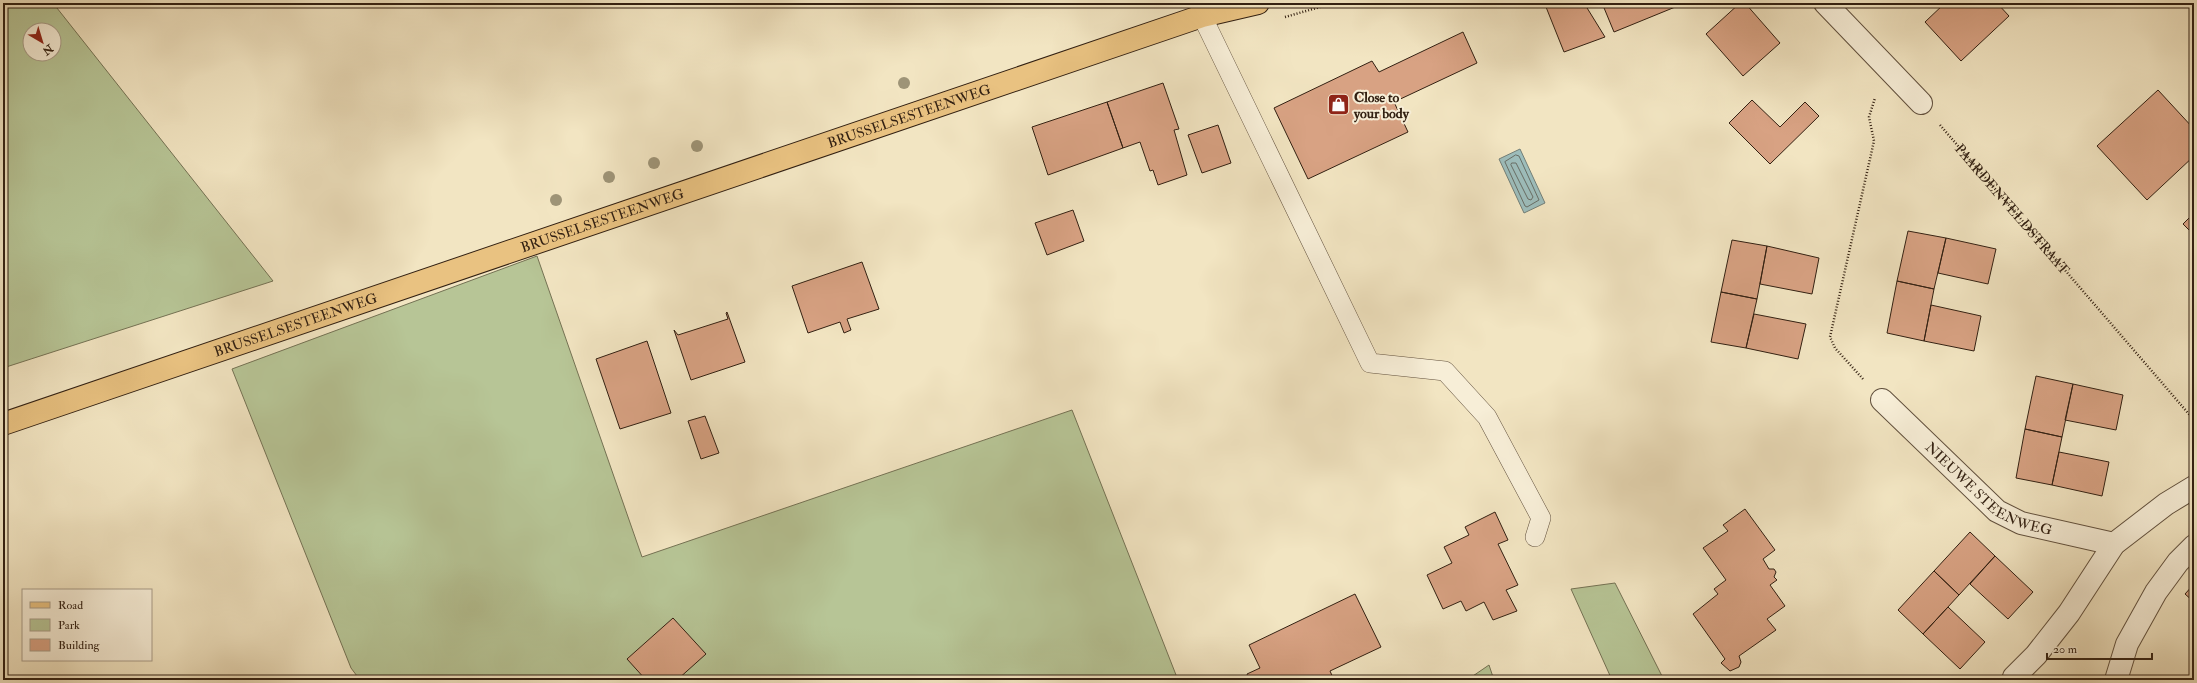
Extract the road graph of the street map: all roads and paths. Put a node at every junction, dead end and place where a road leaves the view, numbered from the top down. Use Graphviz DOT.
graph roads {
  1 [pos="1230,3"];
  2 [pos="1258,3"];
  3 [pos="1825,3"];
  4 [pos="1202,16"];
  5 [pos="1885,65"];
  6 [pos="1921,103"];
  7 [pos="1882,400"];
  8 [pos="2194,420"];
  9 [pos="3,424"];
  10 [pos="2194,487"];
  11 [pos="1535,537"];
  12 [pos="2114,544"];
  13 [pos="2194,546"];
  14 [pos="2014,676"];
  15 [pos="2116,680"];
  1 -- 4 [label="main road, BRUSSELSESTEENWEG"];
  2 -- 4 [label="main road, BRUSSELSESTEENWEG"];
  3 -- 5 [label="street"];
  4 -- 9 [label="main road, BRUSSELSESTEENWEG"];
  4 -- 11 [label="lane"];
  5 -- 6 [label="street"];
  5 -- 7 [label="path"];
  6 -- 8 [label="path, PAARDENVELDSTRAAT"];
  7 -- 12 [label="street, NIEUWE STEENWEG"];
  10 -- 12 [label="street"];
  12 -- 14 [label="street"];
  13 -- 15 [label="street"];
}
